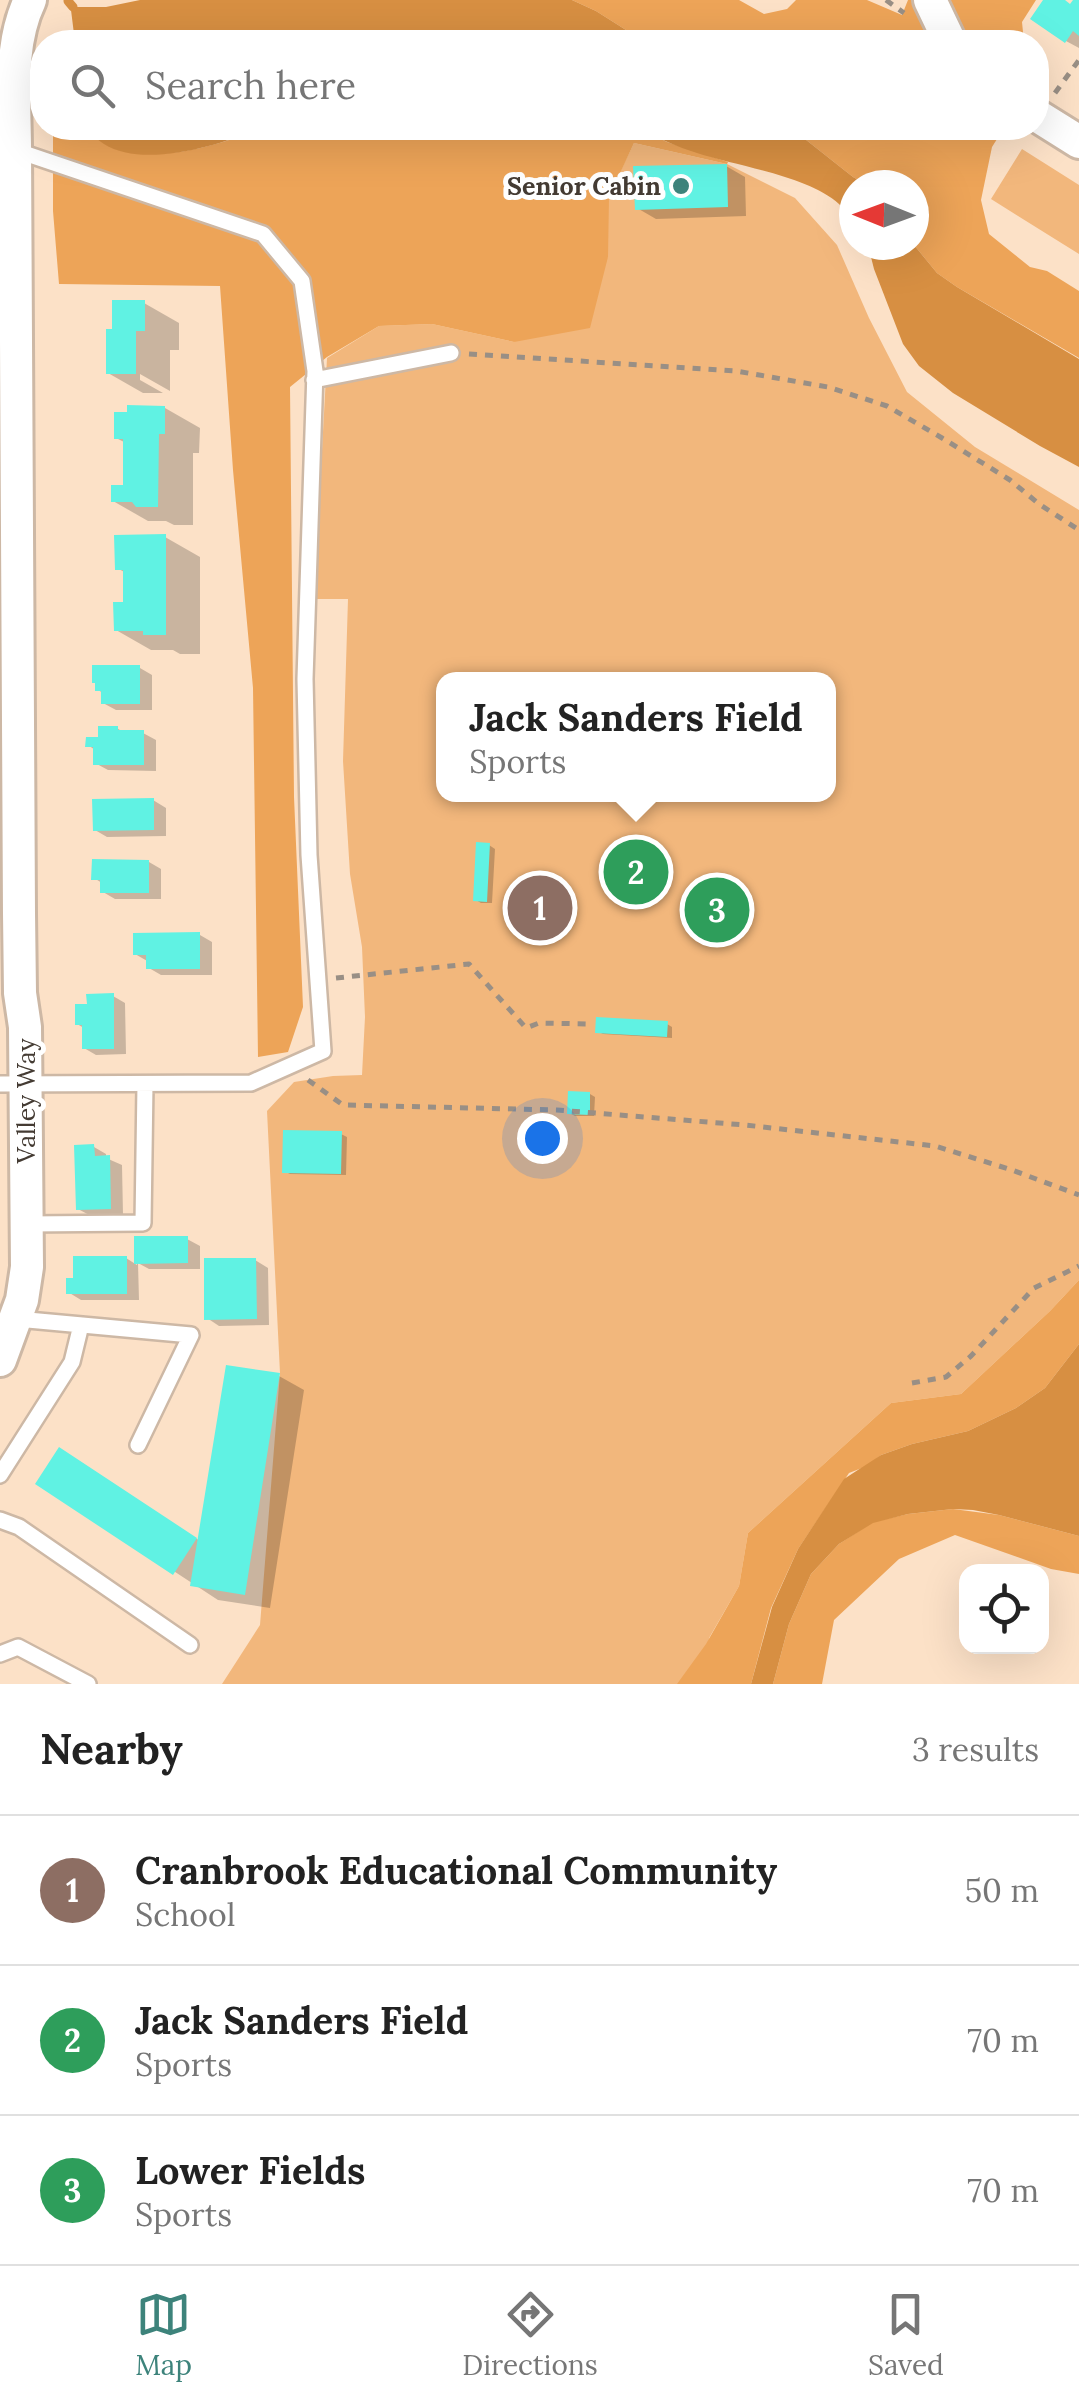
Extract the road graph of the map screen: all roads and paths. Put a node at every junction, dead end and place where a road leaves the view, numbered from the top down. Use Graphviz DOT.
graph roads {
  1 [pos="30,0"];
  2 [pos="930,0"];
  3 [pos="944,30"];
  4 [pos="1079,60"];
  5 [pos="1049,99"];
  6 [pos="1049,111"];
  7 [pos="1079,142"];
  8 [pos="15,150"];
  9 [pos="451,353"];
  10 [pos="314,380"];
  11 [pos="1079,530"];
  12 [pos="318,980"];
  13 [pos="591,1024"];
  14 [pos="289,1066"];
  15 [pos="12,1083"];
  16 [pos="146,1084"];
  17 [pos="1079,1195"];
  18 [pos="27,1224"];
  19 [pos="1079,1266"];
  20 [pos="17,1319"];
  21 [pos="80,1325"];
  22 [pos="0,1360"];
  23 [pos="912,1384"];
  24 [pos="138,1445"];
  25 [pos="0,1475"];
  26 [pos="0,1520"];
  27 [pos="190,1646"];
  28 [pos="0,1654"];
  29 [pos="88,1684"];
  1 -- 8 [label="street, Valley Way"];
  2 -- 3 [label="street"];
  4 -- 5 [label="path"];
  6 -- 7 [label="street"];
  8 -- 10 [label="lane"];
  8 -- 15 [label="street, Valley Way"];
  9 -- 10 [label="lane"];
  9 -- 11 [label="path"];
  10 -- 12 [label="lane"];
  12 -- 13 [label="path"];
  12 -- 14 [label="lane"];
  14 -- 16 [label="lane"];
  14 -- 17 [label="path"];
  15 -- 16 [label="lane"];
  15 -- 18 [label="street, Valley Way"];
  16 -- 18 [label="lane"];
  18 -- 20 [label="street, Valley Way"];
  19 -- 23 [label="path"];
  20 -- 21 [label="lane"];
  20 -- 22 [label="street, Valley Way"];
  21 -- 24 [label="lane"];
  21 -- 25 [label="lane"];
  26 -- 27 [label="lane"];
  28 -- 29 [label="lane"];
}
